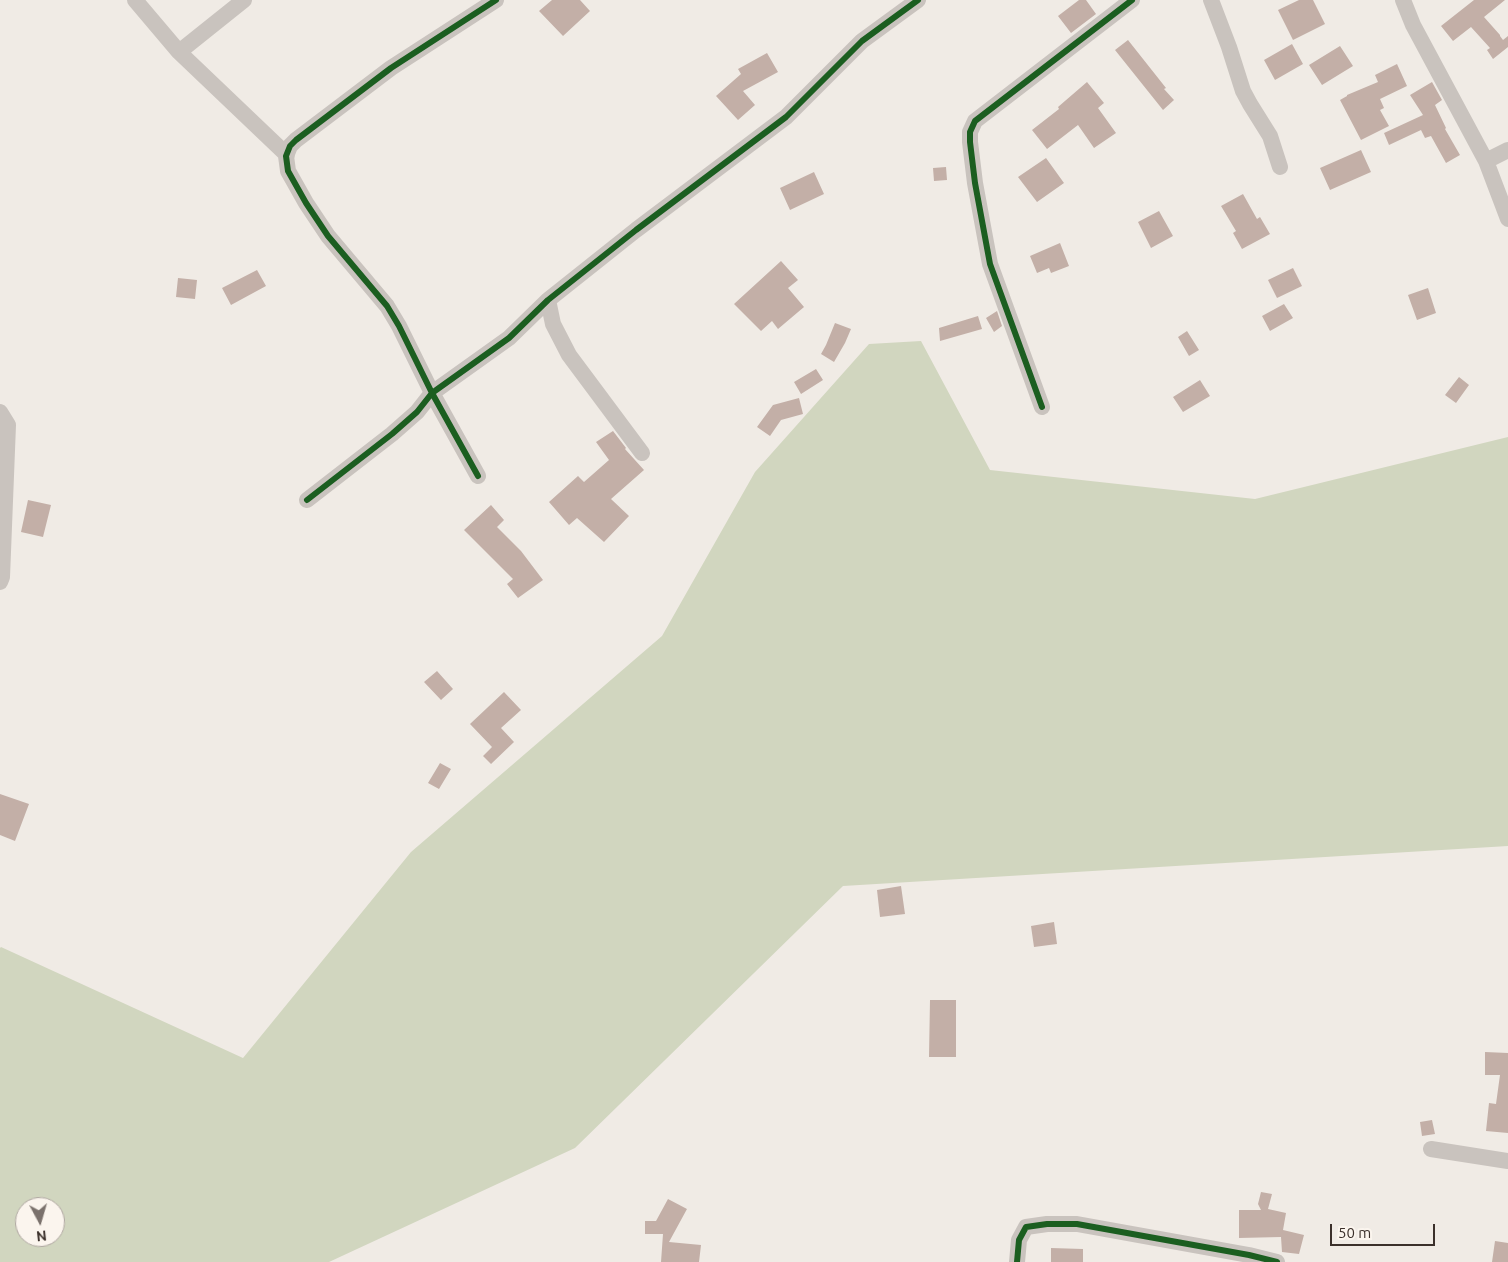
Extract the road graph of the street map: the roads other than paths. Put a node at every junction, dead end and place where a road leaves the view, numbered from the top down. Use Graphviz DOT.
graph roads {
  1 [pos="135,0"];
  2 [pos="244,0"];
  3 [pos="496,0"];
  4 [pos="918,0"];
  5 [pos="1132,0"];
  6 [pos="1211,0"];
  7 [pos="1403,0"];
  8 [pos="179,52"];
  9 [pos="1508,150"];
  10 [pos="287,155"];
  11 [pos="1486,161"];
  12 [pos="1280,166"];
  13 [pos="1508,219"];
  14 [pos="548,300"];
  15 [pos="432,393"];
  16 [pos="1042,407"];
  17 [pos="0,412"];
  18 [pos="642,454"];
  19 [pos="478,476"];
  20 [pos="307,500"];
  21 [pos="0,582"];
  22 [pos="1431,1149"];
  23 [pos="1508,1161"];
  24 [pos="1017,1262"];
  25 [pos="1277,1262"];
  1 -- 8 [label="street"];
  2 -- 8 [label="street"];
  3 -- 10 [label="street"];
  4 -- 14 [label="street"];
  5 -- 16 [label="street"];
  6 -- 12 [label="street"];
  7 -- 11 [label="street"];
  8 -- 10 [label="street"];
  9 -- 11 [label="street"];
  10 -- 15 [label="street"];
  11 -- 13 [label="street"];
  14 -- 15 [label="street"];
  14 -- 18 [label="street"];
  15 -- 19 [label="street"];
  15 -- 20 [label="street"];
  17 -- 21 [label="street"];
  22 -- 23 [label="street"];
  24 -- 25 [label="street"];
}
